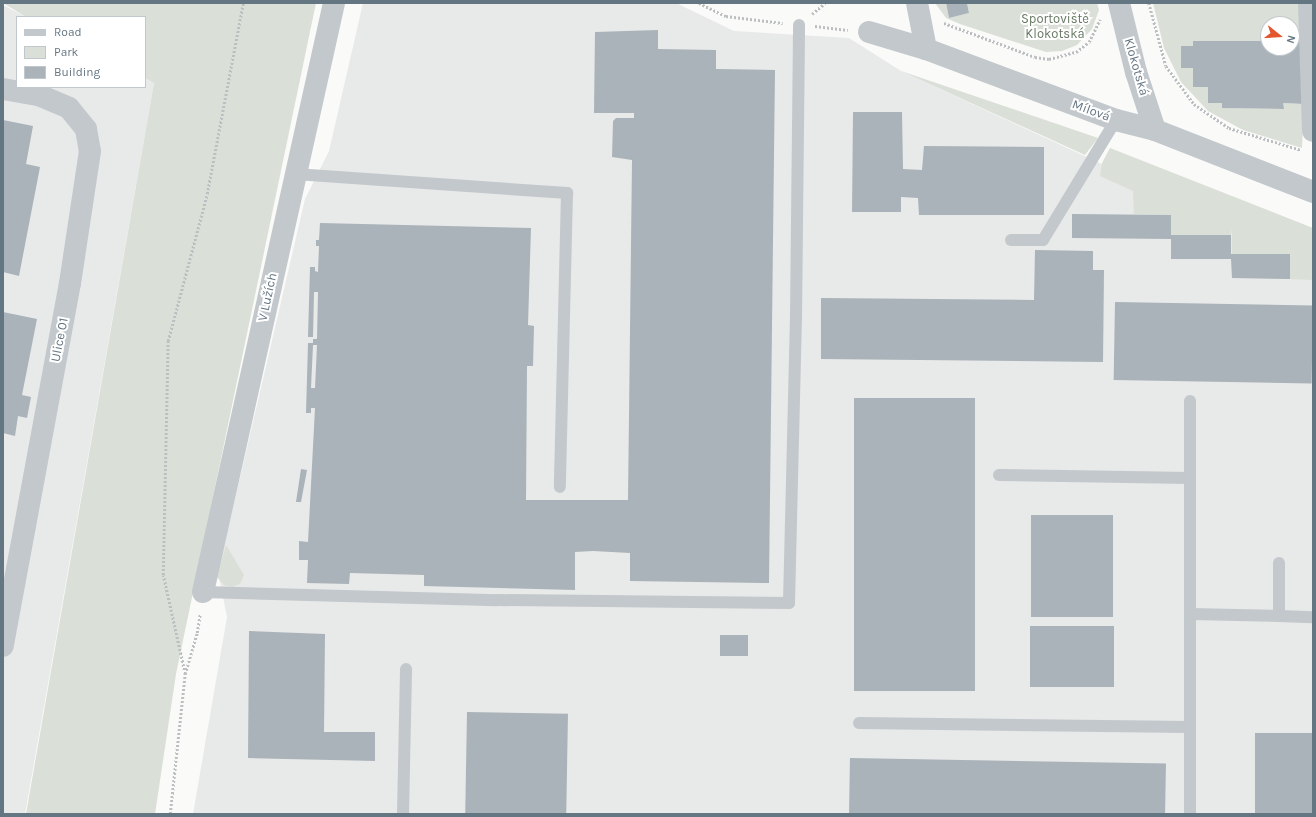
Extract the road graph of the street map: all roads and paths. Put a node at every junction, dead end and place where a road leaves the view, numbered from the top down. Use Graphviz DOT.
graph roads {
  1 [pos="243,3"];
  2 [pos="334,3"];
  3 [pos="917,3"];
  4 [pos="1119,3"];
  5 [pos="1149,3"];
  6 [pos="1309,3"];
  7 [pos="1101,16"];
  8 [pos="940,20"];
  9 [pos="799,25"];
  10 [pos="869,32"];
  11 [pos="926,49"];
  12 [pos="3,90"];
  13 [pos="1116,120"];
  14 [pos="1155,130"];
  15 [pos="1312,131"];
  16 [pos="295,174"];
  17 [pos="1313,192"];
  18 [pos="1011,240"];
  19 [pos="1190,401"];
  20 [pos="999,475"];
  21 [pos="1190,478"];
  22 [pos="560,487"];
  23 [pos="1279,563"];
  24 [pos="203,592"];
  25 [pos="1190,614"];
  26 [pos="1279,616"];
  27 [pos="1313,617"];
  28 [pos="3,646"];
  29 [pos="406,669"];
  30 [pos="185,674"];
  31 [pos="859,723"];
  32 [pos="1190,727"];
  33 [pos="170,814"];
  34 [pos="403,814"];
  35 [pos="1190,814"];
  1 -- 30 [label="path"];
  2 -- 16 [label="street, V Lužích"];
  3 -- 11 [label="street"];
  4 -- 14 [label="street, Klokotská"];
  5 -- 15 [label="path"];
  6 -- 15 [label="street"];
  7 -- 8 [label="path"];
  9 -- 24 [label="lane"];
  10 -- 11 [label="street, Mílová"];
  11 -- 13 [label="street, Mílová"];
  12 -- 28 [label="street, Ulice 01"];
  13 -- 14 [label="street, Mílová"];
  13 -- 18 [label="lane"];
  14 -- 17 [label="street, Mílová"];
  16 -- 22 [label="lane"];
  16 -- 24 [label="street, V Lužích"];
  19 -- 21 [label="lane"];
  20 -- 21 [label="lane"];
  21 -- 25 [label="lane"];
  23 -- 26 [label="lane"];
  24 -- 30 [label="path"];
  25 -- 26 [label="lane"];
  25 -- 32 [label="lane"];
  26 -- 27 [label="lane"];
  29 -- 34 [label="lane"];
  30 -- 33 [label="path"];
  31 -- 32 [label="lane"];
  32 -- 35 [label="lane"];
}
